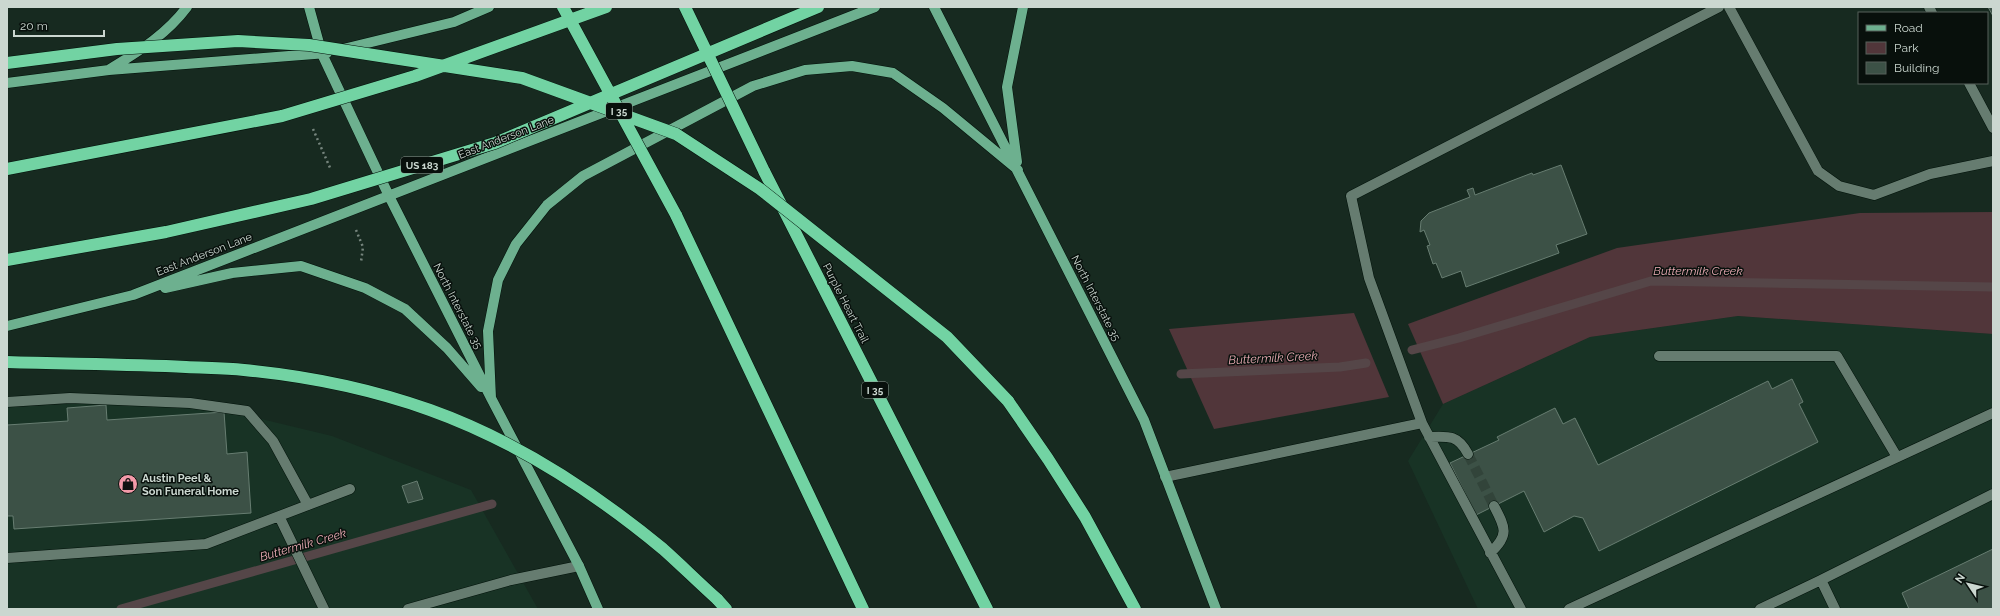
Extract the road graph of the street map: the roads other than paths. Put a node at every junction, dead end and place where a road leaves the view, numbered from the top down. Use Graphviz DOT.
graph roads {
  1 [pos="187,7"];
  2 [pos="309,7"];
  3 [pos="489,7"];
  4 [pos="562,7"];
  5 [pos="606,7"];
  6 [pos="685,7"];
  7 [pos="818,7"];
  8 [pos="875,7"];
  9 [pos="934,7"];
  10 [pos="1023,7"];
  11 [pos="1719,7"];
  12 [pos="1729,7"];
  13 [pos="322,54"];
  14 [pos="7,63"];
  15 [pos="109,70"];
  16 [pos="7,83"];
  17 [pos="1970,84"];
  18 [pos="1993,128"];
  19 [pos="1993,161"];
  20 [pos="7,169"];
  21 [pos="1018,170"];
  22 [pos="389,196"];
  23 [pos="7,260"];
  24 [pos="133,295"];
  25 [pos="7,326"];
  26 [pos="1659,356"];
  27 [pos="7,362"];
  28 [pos="490,398"];
  29 [pos="7,402"];
  30 [pos="1993,413"];
  31 [pos="1422,423"];
  32 [pos="1429,437"];
  33 [pos="1468,454"];
  34 [pos="1898,457"];
  35 [pos="1165,476"];
  36 [pos="350,489"];
  37 [pos="1993,494"];
  38 [pos="308,505"];
  39 [pos="1494,506"];
  40 [pos="279,516"];
  41 [pos="1490,553"];
  42 [pos="7,558"];
  43 [pos="579,566"];
  44 [pos="1821,580"];
  45 [pos="324,609"];
  46 [pos="408,609"];
  47 [pos="598,609"];
  48 [pos="726,609"];
  49 [pos="863,609"];
  50 [pos="986,609"];
  51 [pos="1135,609"];
  52 [pos="1216,609"];
  53 [pos="1521,609"];
  54 [pos="1569,609"];
  55 [pos="1760,609"];
  56 [pos="1835,609"];
  1 -- 15 [label="main road"];
  2 -- 13 [label="main road, North Interstate 35"];
  3 -- 13 [label="main road"];
  4 -- 49 [label="highway, I 35, bridge"];
  5 -- 20 [label="highway, bridge"];
  6 -- 50 [label="highway, Purple Heart Trail / I 35, bridge"];
  7 -- 23 [label="highway, US 183, bridge"];
  8 -- 22 [label="main road, East Anderson Lane"];
  9 -- 21 [label="main road, North Interstate 35"];
  10 -- 21 [label="main road"];
  11 -- 31 [label="lane"];
  12 -- 19 [label="lane"];
  13 -- 15 [label="main road"];
  13 -- 22 [label="main road, North Interstate 35"];
  14 -- 51 [label="highway, bridge"];
  15 -- 16 [label="main road"];
  17 -- 18 [label="lane"];
  21 -- 28 [label="main road"];
  21 -- 35 [label="main road, North Interstate 35"];
  22 -- 24 [label="main road, East Anderson Lane"];
  22 -- 28 [label="main road, North Interstate 35"];
  24 -- 25 [label="main road, East Anderson Lane"];
  24 -- 28 [label="main road"];
  26 -- 34 [label="lane"];
  27 -- 48 [label="highway, bridge"];
  28 -- 43 [label="main road, North Interstate 35"];
  29 -- 38 [label="lane"];
  30 -- 34 [label="lane"];
  31 -- 32 [label="lane"];
  31 -- 35 [label="lane"];
  32 -- 33 [label="lane"];
  32 -- 41 [label="lane"];
  34 -- 54 [label="lane"];
  35 -- 52 [label="main road, North Interstate 35"];
  36 -- 38 [label="lane"];
  37 -- 44 [label="lane"];
  38 -- 40 [label="lane"];
  39 -- 41 [label="lane"];
  40 -- 42 [label="lane"];
  40 -- 45 [label="lane"];
  41 -- 53 [label="lane"];
  43 -- 46 [label="lane"];
  43 -- 47 [label="main road, North Interstate 35"];
  44 -- 55 [label="lane"];
  44 -- 56 [label="lane"];
}
